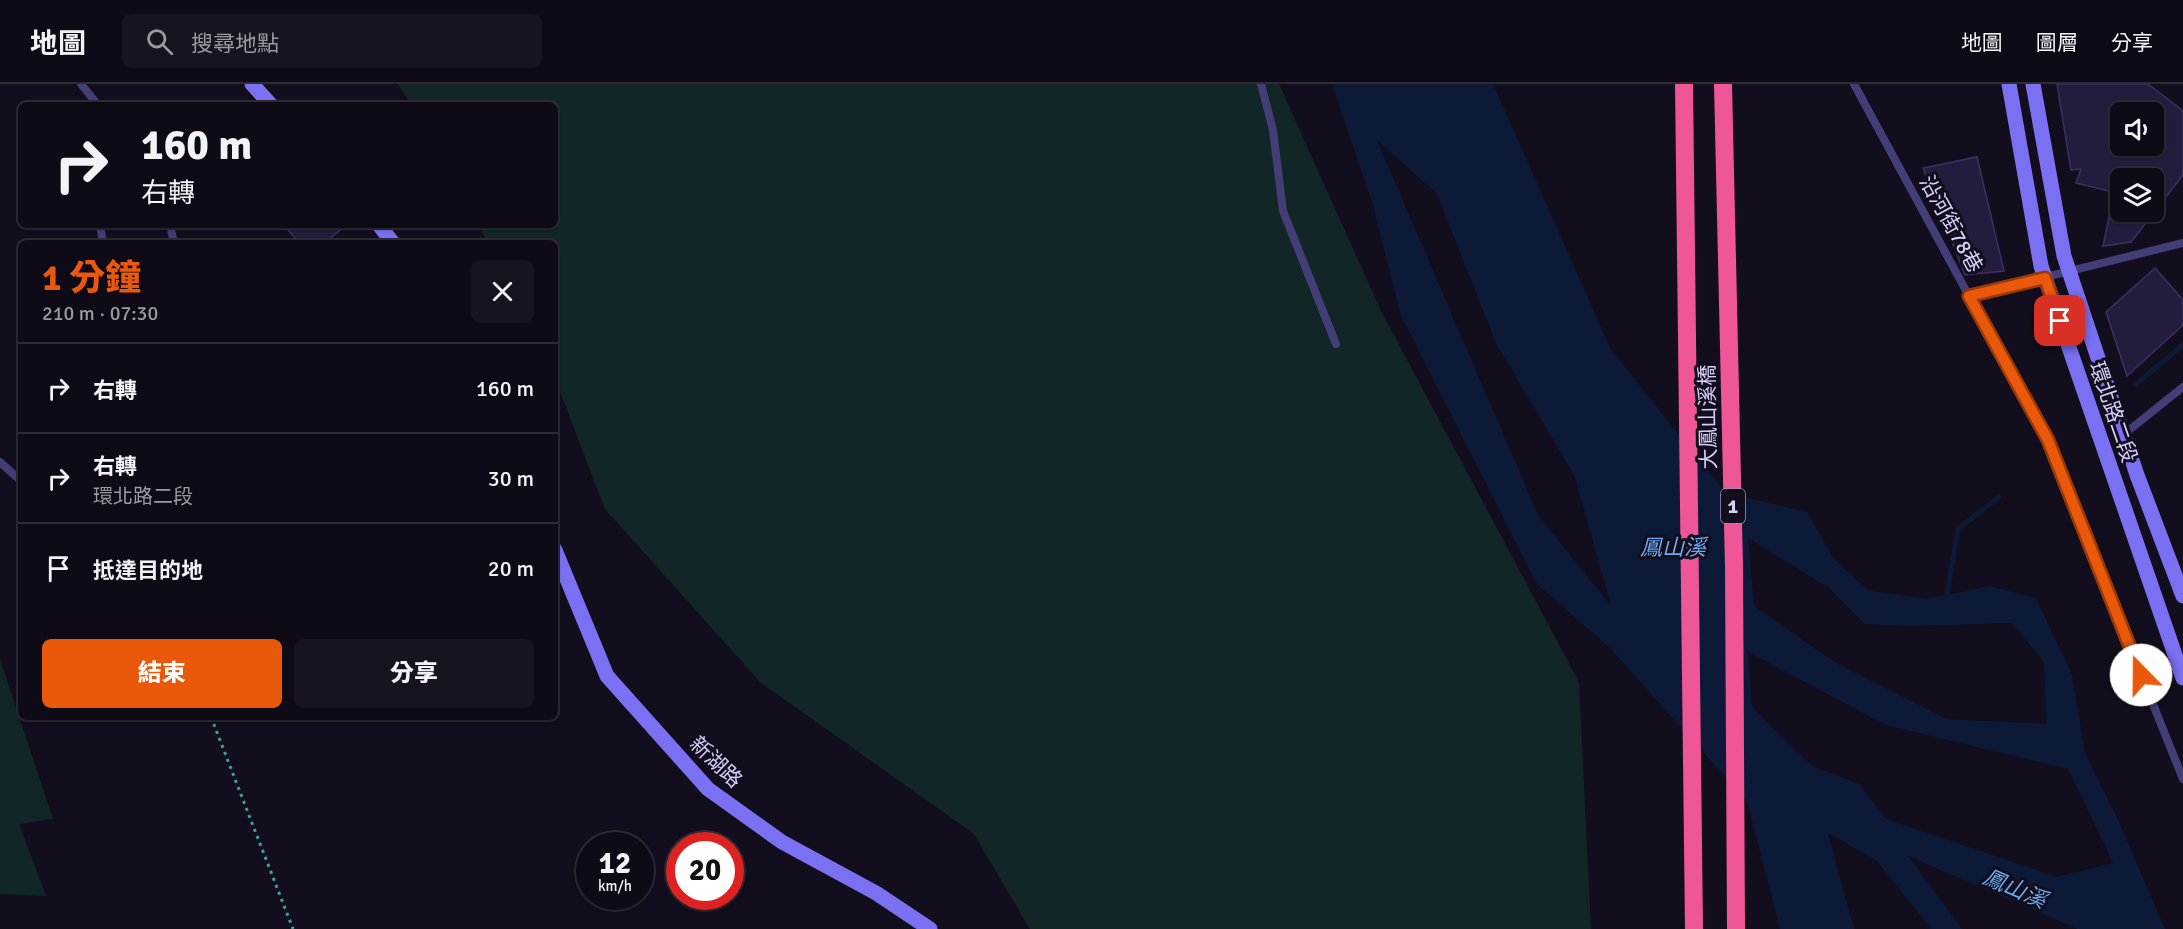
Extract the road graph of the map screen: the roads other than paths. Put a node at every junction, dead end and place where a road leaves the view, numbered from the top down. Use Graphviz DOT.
graph roads {
  1 [pos="81,84"];
  2 [pos="252,84"];
  3 [pos="1261,84"];
  4 [pos="1684,84"];
  5 [pos="1723,84"];
  6 [pos="1854,84"];
  7 [pos="2009,84"];
  8 [pos="2033,84"];
  9 [pos="96,102"];
  10 [pos="269,102"];
  11 [pos="381,228"];
  12 [pos="391,240"];
  13 [pos="2183,243"];
  14 [pos="2069,270"];
  15 [pos="2045,278"];
  16 [pos="1969,296"];
  17 [pos="1336,345"];
  18 [pos="2183,387"];
  19 [pos="2123,435"];
  20 [pos="0,462"];
  21 [pos="18,478"];
  22 [pos="558,557"];
  23 [pos="2183,596"];
  24 [pos="2183,678"];
  25 [pos="2183,779"];
  26 [pos="930,929"];
  27 [pos="1694,929"];
  28 [pos="1736,929"];
  1 -- 9 [label="lane"];
  2 -- 10 [label="street"];
  3 -- 17 [label="lane"];
  4 -- 27 [label="highway, 大鳳山溪橋 / 1"];
  5 -- 28 [label="highway, 大鳳山溪橋 / 1"];
  6 -- 16 [label="lane, 沿河街78巷"];
  7 -- 15 [label="street, 環北路二段"];
  8 -- 14 [label="street, 環北路二段"];
  11 -- 12 [label="street"];
  13 -- 14 [label="lane"];
  14 -- 15 [label="lane"];
  14 -- 19 [label="street, 環北路二段"];
  15 -- 16 [label="lane"];
  15 -- 24 [label="street, 環北路二段"];
  16 -- 25 [label="lane, 沿河街78巷"];
  18 -- 19 [label="lane"];
  19 -- 23 [label="street, 環北路二段"];
  20 -- 21 [label="lane"];
  22 -- 26 [label="street, 新湖路"];
}
